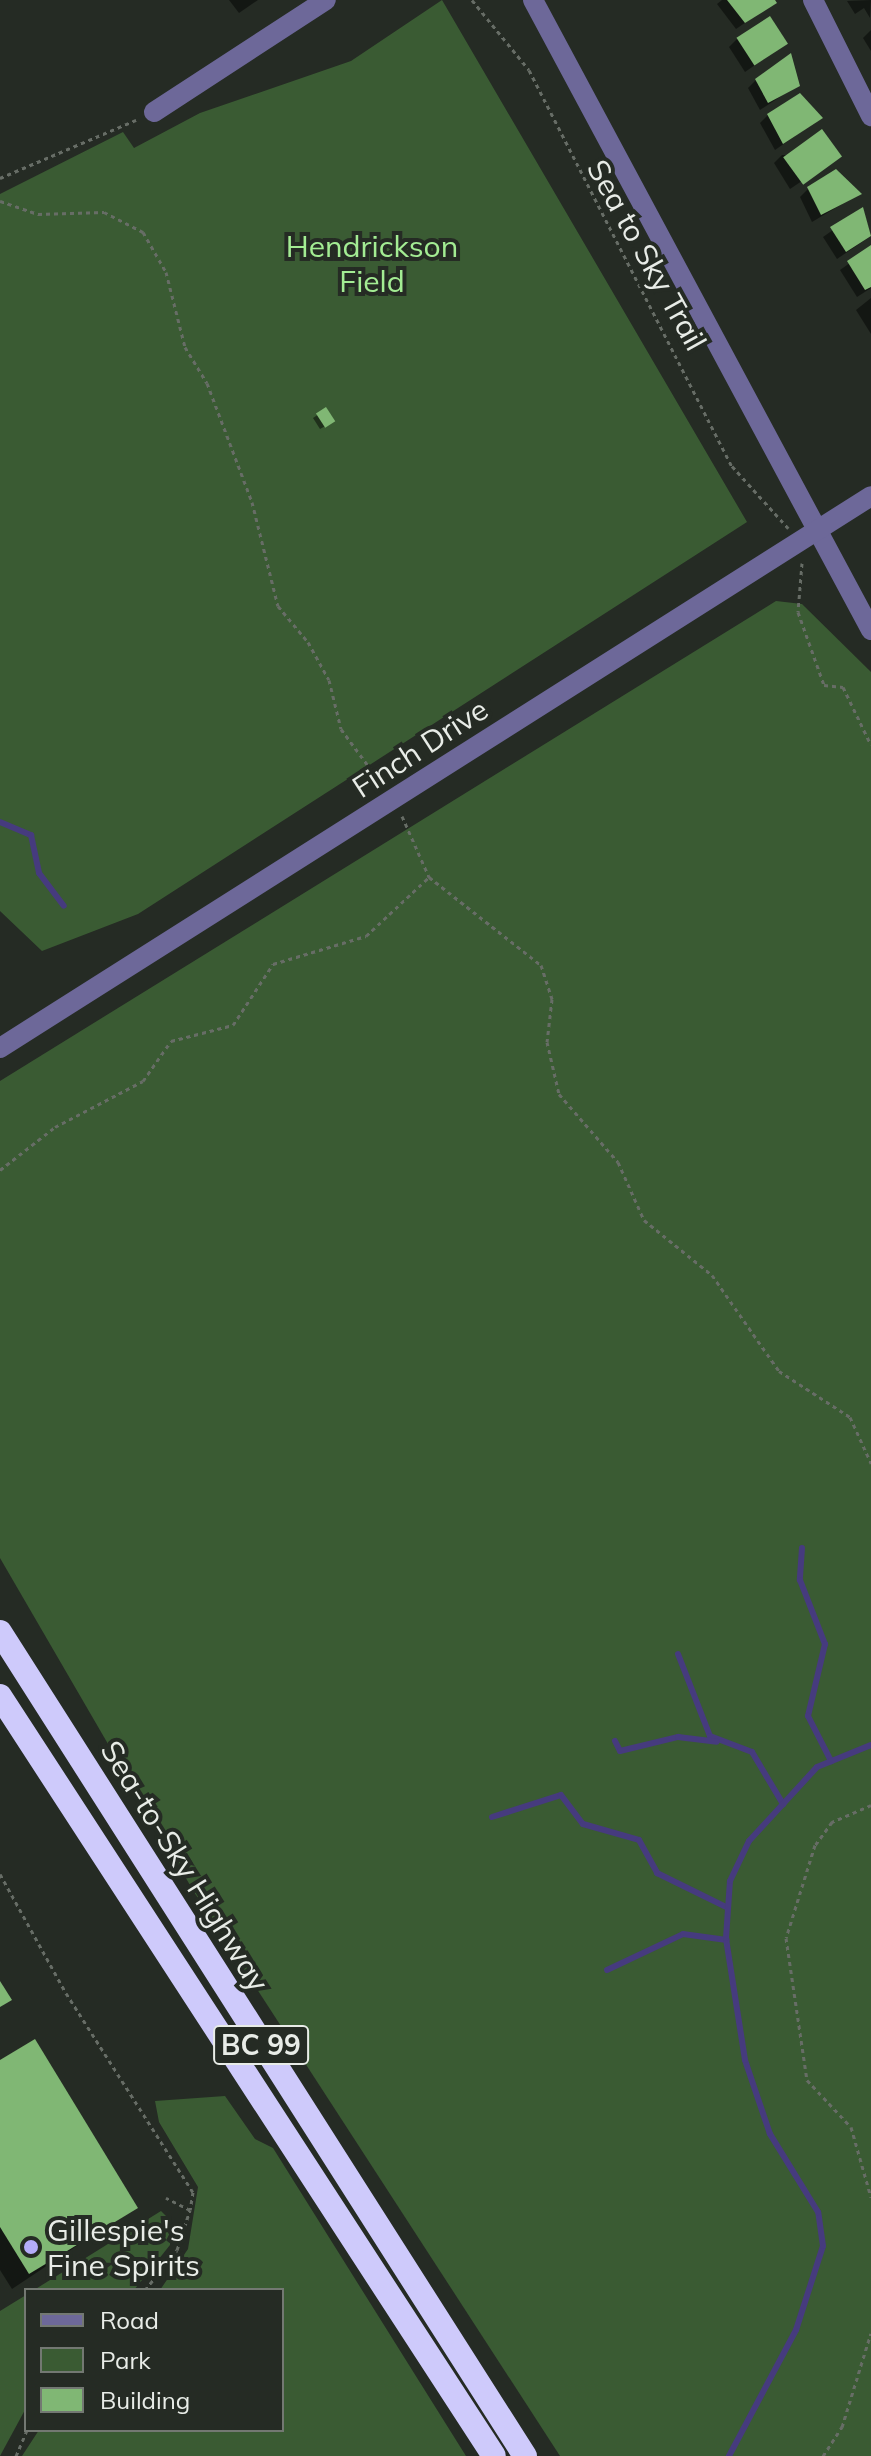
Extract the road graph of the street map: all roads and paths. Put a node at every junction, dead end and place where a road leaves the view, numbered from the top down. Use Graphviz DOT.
graph roads {
  1 [pos="326,0"];
  2 [pos="472,0"];
  3 [pos="533,0"];
  4 [pos="813,0"];
  5 [pos="154,112"];
  6 [pos="871,116"];
  7 [pos="0,178"];
  8 [pos="0,201"];
  9 [pos="871,496"];
  10 [pos="788,529"];
  11 [pos="819,529"];
  12 [pos="802,556"];
  13 [pos="871,630"];
  14 [pos="871,745"];
  15 [pos="394,801"];
  16 [pos="411,831"];
  17 [pos="429,877"];
  18 [pos="0,1048"];
  19 [pos="0,1170"];
  20 [pos="871,1463"];
  21 [pos="0,1632"];
  22 [pos="0,1696"];
  23 [pos="871,1805"];
  24 [pos="0,1874"];
  25 [pos="871,2197"];
  26 [pos="166,2198"];
  27 [pos="190,2210"];
  28 [pos="147,2288"];
  29 [pos="871,2333"];
  30 [pos="26,2432"];
  31 [pos="16,2456"];
  32 [pos="494,2456"];
  33 [pos="525,2456"];
  34 [pos="823,2456"];
  1 -- 5 [label="street"];
  2 -- 10 [label="path, Sea to Sky Trail"];
  3 -- 11 [label="street"];
  4 -- 6 [label="street"];
  5 -- 7 [label="path"];
  8 -- 15 [label="path"];
  9 -- 11 [label="street, Finch Drive"];
  11 -- 13 [label="street"];
  11 -- 15 [label="street, Finch Drive"];
  12 -- 14 [label="path"];
  15 -- 18 [label="street, Finch Drive"];
  16 -- 17 [label="path"];
  17 -- 19 [label="path"];
  17 -- 20 [label="path"];
  21 -- 33 [label="highway, Sea-to-Sky Highway / BC 99"];
  22 -- 32 [label="highway, Sea-to-Sky Highway / BC 99"];
  23 -- 25 [label="path"];
  24 -- 27 [label="path"];
  26 -- 27 [label="path"];
  27 -- 28 [label="path"];
  29 -- 34 [label="path"];
  30 -- 31 [label="path"];
}
